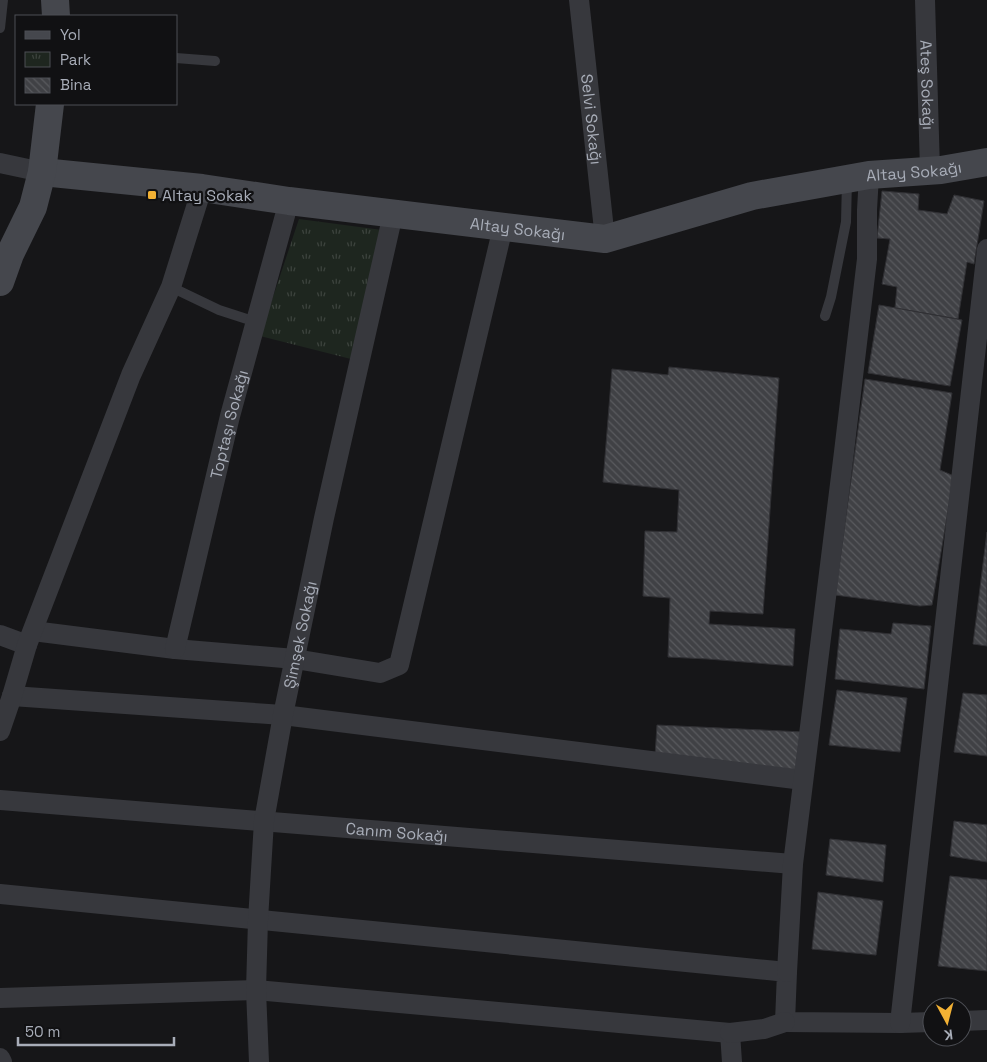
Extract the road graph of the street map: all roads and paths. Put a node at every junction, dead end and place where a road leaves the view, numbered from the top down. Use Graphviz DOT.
graph roads {
  1 [pos="4,0"];
  2 [pos="55,0"];
  3 [pos="578,0"];
  4 [pos="925,0"];
  5 [pos="56,15"];
  6 [pos="0,28"];
  7 [pos="178,58"];
  8 [pos="215,61"];
  9 [pos="50,105"];
  10 [pos="987,162"];
  11 [pos="0,163"];
  12 [pos="930,170"];
  13 [pos="42,172"];
  14 [pos="858,177"];
  15 [pos="202,188"];
  16 [pos="289,201"];
  17 [pos="393,214"];
  18 [pos="503,227"];
  19 [pos="605,239"];
  20 [pos="987,249"];
  21 [pos="5,255"];
  22 [pos="0,282"];
  23 [pos="171,287"];
  24 [pos="825,316"];
  25 [pos="256,322"];
  26 [pos="0,635"];
  27 [pos="30,638"];
  28 [pos="175,649"];
  29 [pos="295,659"];
  30 [pos="12,696"];
  31 [pos="283,715"];
  32 [pos="0,731"];
  33 [pos="803,780"];
  34 [pos="0,800"];
  35 [pos="264,821"];
  36 [pos="793,864"];
  37 [pos="0,894"];
  38 [pos="258,920"];
  39 [pos="787,972"];
  40 [pos="256,990"];
  41 [pos="0,998"];
  42 [pos="987,1020"];
  43 [pos="972,1021"];
  44 [pos="785,1022"];
  45 [pos="922,1023"];
  46 [pos="900,1024"];
  47 [pos="730,1033"];
  48 [pos="0,1058"];
  49 [pos="2,1062"];
  50 [pos="259,1062"];
  51 [pos="732,1062"];
  1 -- 6 [label="lane"];
  2 -- 5 [label="street"];
  3 -- 19 [label="street, Selvi Sokağı"];
  4 -- 12 [label="street, Ateş Sokağı"];
  7 -- 8 [label="lane"];
  9 -- 13 [label="street"];
  10 -- 12 [label="street, Altay Sokağı"];
  11 -- 13 [label="street"];
  12 -- 14 [label="street, Altay Sokağı"];
  13 -- 15 [label="street, Altay Sokağı"];
  13 -- 21 [label="street"];
  14 -- 19 [label="street, Altay Sokağı"];
  14 -- 24 [label="lane"];
  14 -- 33 [label="street"];
  15 -- 16 [label="street, Altay Sokağı"];
  15 -- 23 [label="street"];
  16 -- 17 [label="street, Altay Sokağı"];
  16 -- 25 [label="street, Toptaşı Sokağı"];
  17 -- 18 [label="street, Altay Sokağı"];
  17 -- 29 [label="street, Şimşek Sokağı"];
  18 -- 19 [label="street, Altay Sokağı"];
  18 -- 29 [label="street"];
  20 -- 46 [label="street"];
  21 -- 22 [label="street"];
  23 -- 25 [label="lane"];
  23 -- 27 [label="street"];
  25 -- 28 [label="street, Toptaşı Sokağı"];
  26 -- 27 [label="street"];
  27 -- 28 [label="street"];
  27 -- 30 [label="street"];
  28 -- 29 [label="street"];
  29 -- 31 [label="street, Şimşek Sokağı"];
  30 -- 31 [label="street"];
  30 -- 32 [label="street"];
  31 -- 33 [label="street"];
  31 -- 35 [label="street, Şimşek Sokağı"];
  33 -- 36 [label="street"];
  34 -- 35 [label="street, Canım Sokağı"];
  35 -- 36 [label="street, Canım Sokağı"];
  35 -- 38 [label="street, Şimşek Sokağı"];
  36 -- 39 [label="street"];
  37 -- 38 [label="street"];
  38 -- 39 [label="street"];
  38 -- 40 [label="street, Şimşek Sokağı"];
  39 -- 44 [label="street"];
  40 -- 41 [label="street"];
  40 -- 47 [label="street"];
  40 -- 50 [label="street, Şimşek Sokağı"];
  42 -- 43 [label="street"];
  44 -- 46 [label="street"];
  44 -- 47 [label="street"];
  45 -- 46 [label="street"];
  47 -- 51 [label="street"];
  48 -- 49 [label="street"];
}
